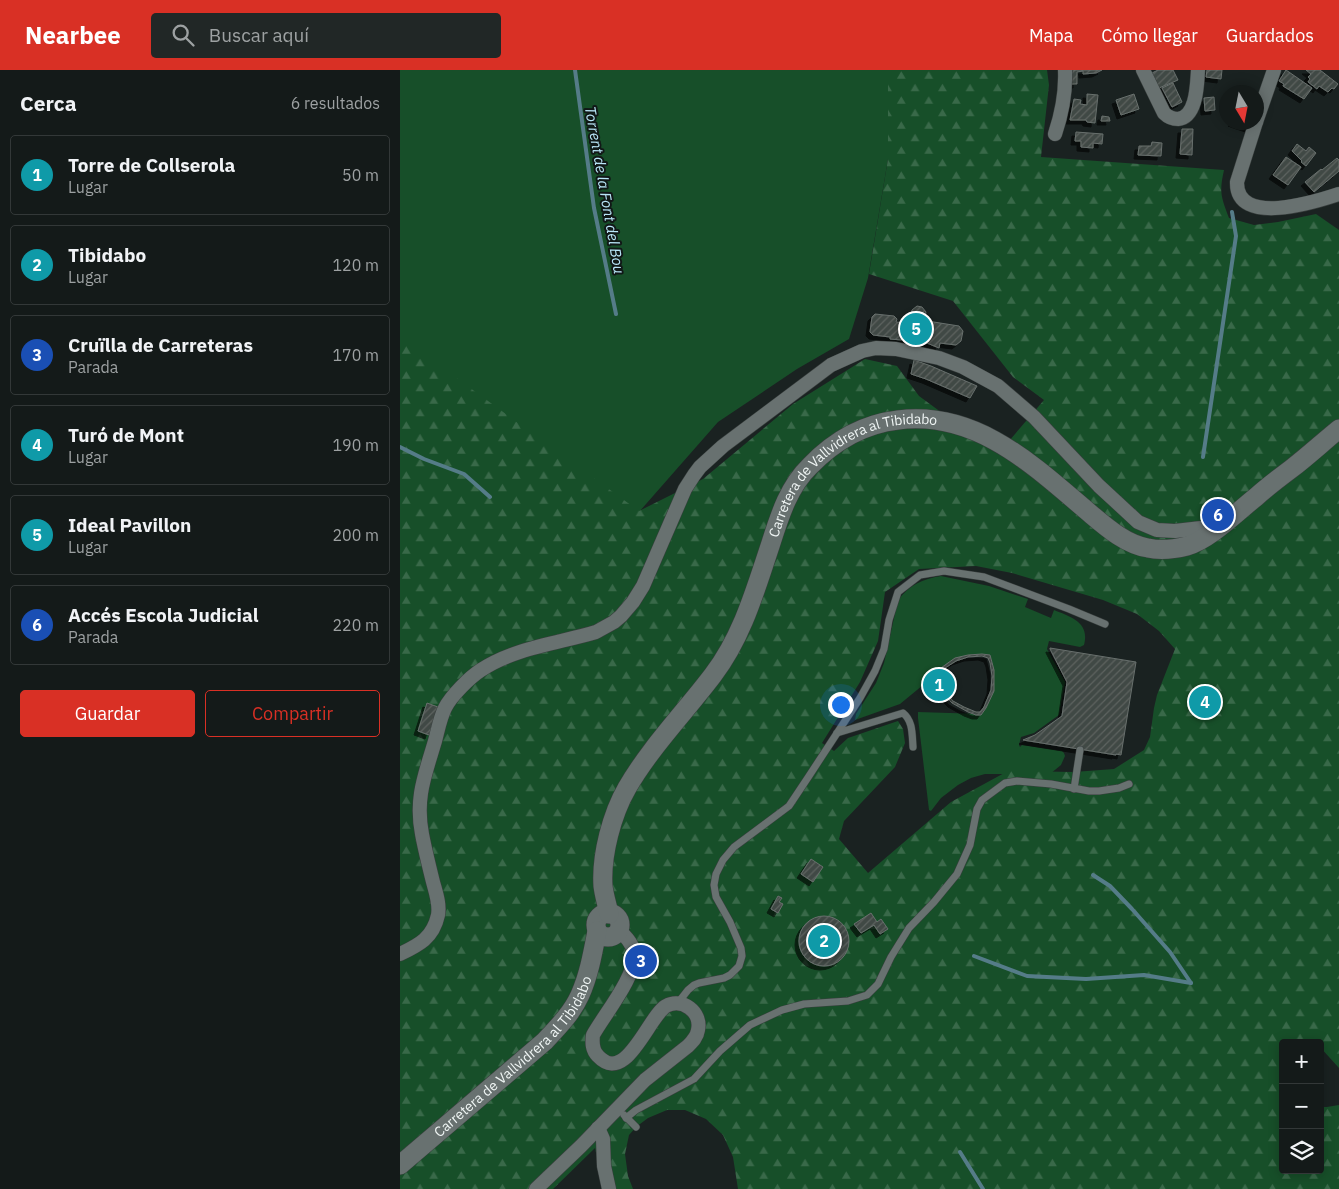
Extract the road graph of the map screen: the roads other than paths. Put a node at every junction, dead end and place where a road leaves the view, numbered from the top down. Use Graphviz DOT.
graph roads {
  1 [pos="1065,70"];
  2 [pos="1143,70"];
  3 [pos="1198,70"];
  4 [pos="1274,70"];
  5 [pos="1264,99"];
  6 [pos="1253,130"];
  7 [pos="1055,134"];
  8 [pos="1339,194"];
  9 [pos="1339,429"];
  10 [pos="1212,533"];
  11 [pos="1105,624"];
  12 [pos="837,733"];
  13 [pos="913,747"];
  14 [pos="1080,750"];
  15 [pos="1129,784"];
  16 [pos="1074,788"];
  17 [pos="608,914"];
  18 [pos="619,930"];
  19 [pos="597,931"];
  20 [pos="400,954"];
  21 [pos="677,1004"];
  22 [pos="621,1113"];
  23 [pos="636,1127"];
  24 [pos="598,1128"];
  25 [pos="400,1165"];
  26 [pos="536,1189"];
  27 [pos="609,1189"];
  1 -- 7 [label="street"];
  2 -- 3 [label="street"];
  4 -- 5 [label="street"];
  6 -- 8 [label="street"];
  9 -- 10 [label="street, Carretera de Vallvidrera al Tibidabo"];
  10 -- 17 [label="street, Carretera de Vallvidrera al Tibidabo"];
  10 -- 20 [label="street"];
  11 -- 12 [label="lane"];
  12 -- 13 [label="lane"];
  12 -- 21 [label="lane"];
  14 -- 16 [label="lane"];
  15 -- 16 [label="lane"];
  16 -- 22 [label="lane"];
  17 -- 18 [label="street"];
  17 -- 19 [label="street"];
  18 -- 19 [label="street"];
  18 -- 21 [label="street"];
  19 -- 25 [label="street, Carretera de Vallvidrera al Tibidabo"];
  21 -- 22 [label="street"];
  22 -- 23 [label="lane"];
  22 -- 24 [label="street"];
  24 -- 26 [label="street"];
  24 -- 27 [label="street"];
}
